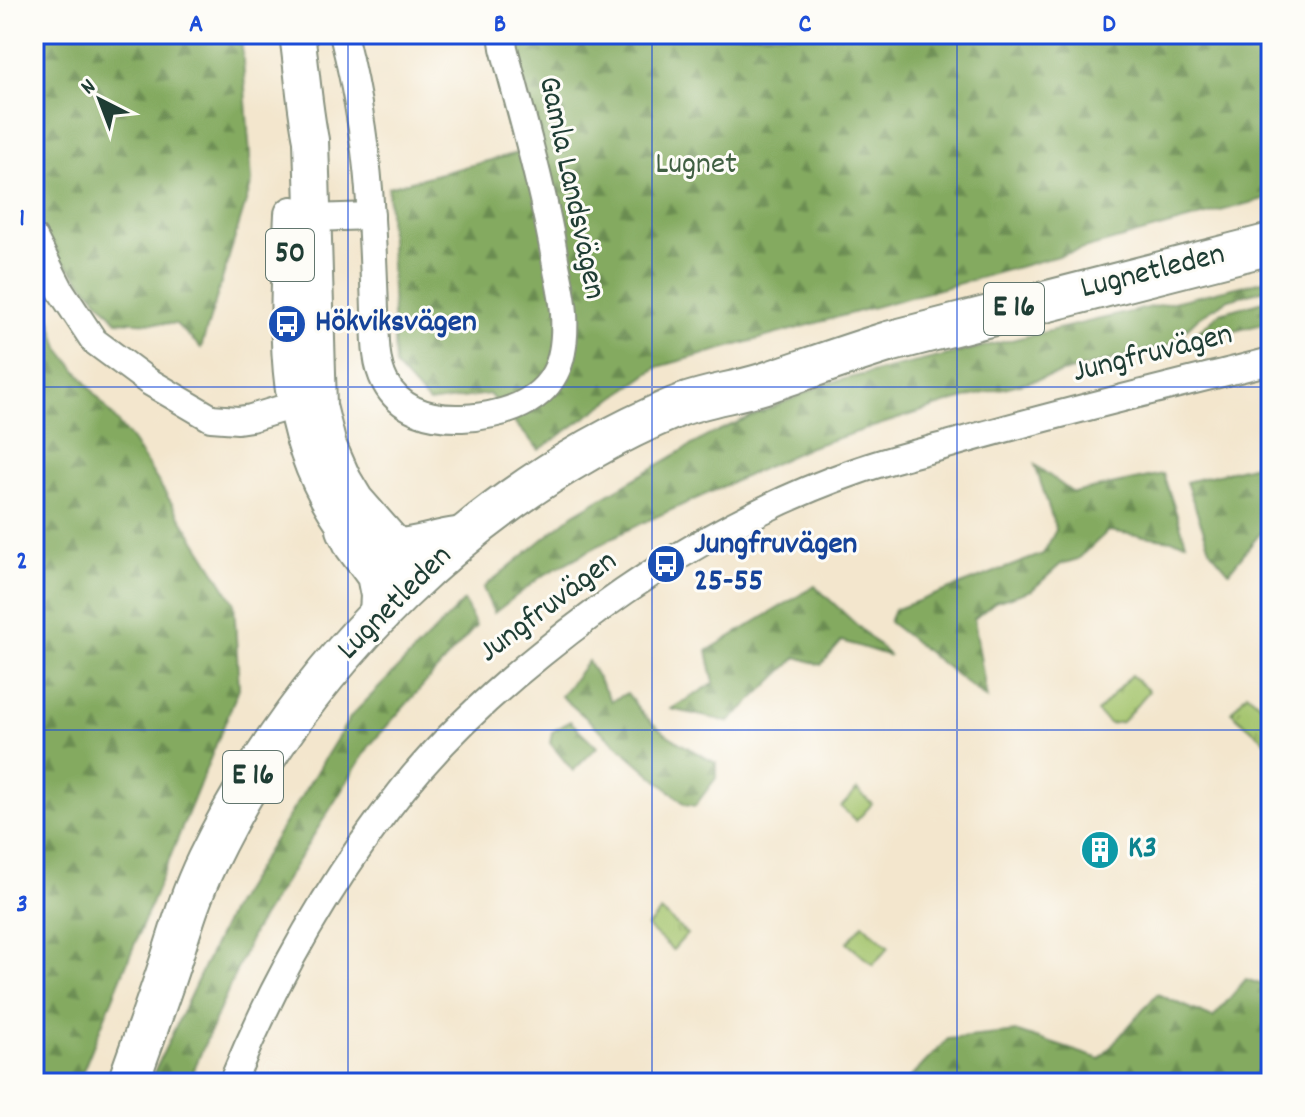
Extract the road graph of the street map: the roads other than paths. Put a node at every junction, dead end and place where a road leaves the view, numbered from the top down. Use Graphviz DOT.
graph roads {
  1 [pos="297,34"];
  2 [pos="343,34"];
  3 [pos="502,34"];
  4 [pos="371,216"];
  5 [pos="302,218"];
  6 [pos="34,238"];
  7 [pos="1271,244"];
  8 [pos="1271,361"];
  9 [pos="760,385"];
  10 [pos="306,402"];
  11 [pos="347,529"];
  12 [pos="414,577"];
  13 [pos="380,614"];
  14 [pos="169,964"];
  15 [pos="128,1083"];
  16 [pos="232,1083"];
  1 -- 5 [label="main road, 50"];
  2 -- 4 [label="street, Gamla Landsvägen"];
  3 -- 4 [label="street, Gamla Landsvägen"];
  4 -- 5 [label="street"];
  5 -- 10 [label="main road, 50"];
  6 -- 10 [label="street"];
  7 -- 9 [label="highway, Lugnetleden / E 16"];
  8 -- 16 [label="street, Jungfruvägen"];
  9 -- 12 [label="highway, Lugnetleden / E 16"];
  9 -- 12 [label="highway, Lugnetleden / E 16"];
  10 -- 11 [label="main road, 50"];
  10 -- 12 [label="main road, 50"];
  11 -- 12 [label="main road, 50"];
  11 -- 13 [label="highway, 50"];
  12 -- 13 [label="highway, Lugnetleden / E 16"];
  12 -- 14 [label="highway, Lugnetleden / E 16"];
  13 -- 14 [label="highway, Lugnetleden / E 16"];
  14 -- 15 [label="highway, Lugnetleden / E 16"];
}
